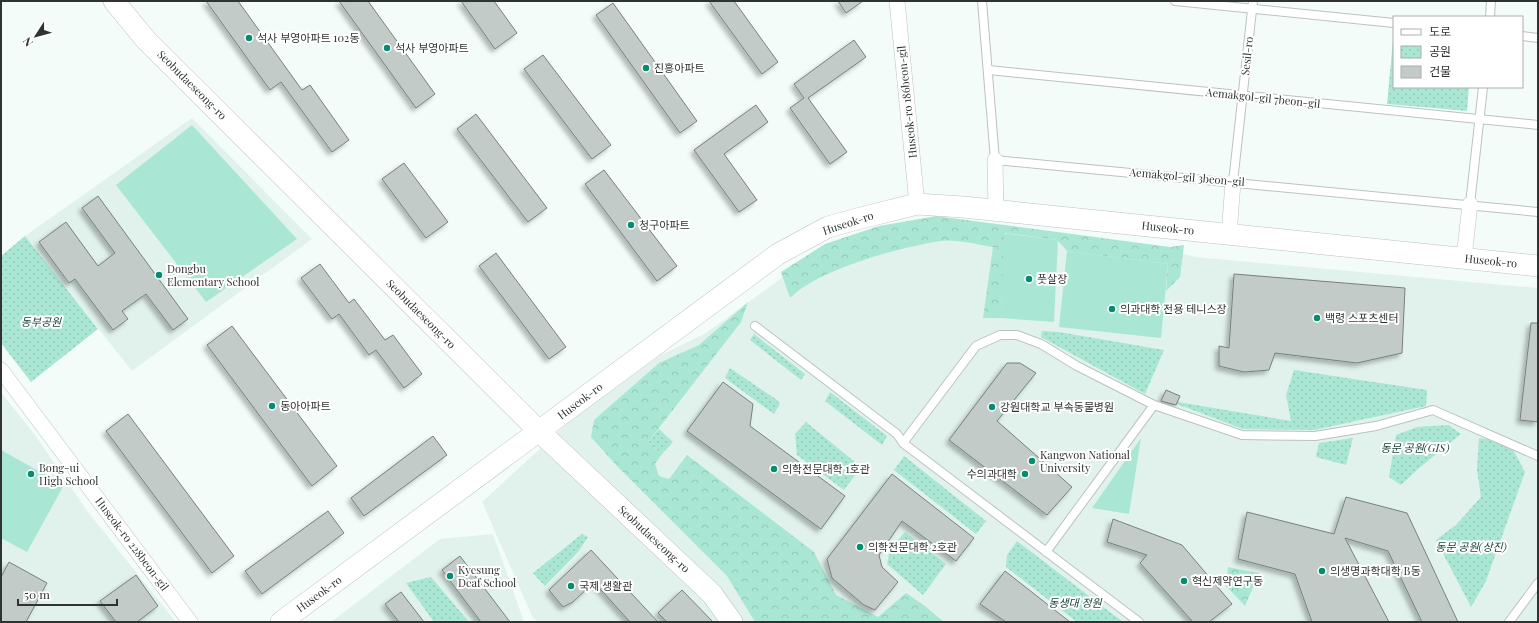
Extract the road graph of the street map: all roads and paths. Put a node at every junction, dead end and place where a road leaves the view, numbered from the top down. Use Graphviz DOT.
graph roads {
  1 [pos="114,1"];
  2 [pos="897,1"];
  3 [pos="982,1"];
  4 [pos="1175,1"];
  5 [pos="1492,1"];
  6 [pos="1252,5"];
  7 [pos="1490,16"];
  8 [pos="1393,23"];
  9 [pos="1523,36"];
  10 [pos="1538,38"];
  11 [pos="989,70"];
  12 [pos="1483,88"];
  13 [pos="1242,97"];
  14 [pos="1480,118"];
  15 [pos="1538,125"];
  16 [pos="995,160"];
  17 [pos="1233,182"];
  18 [pos="917,204"];
  19 [pos="1470,204"];
  20 [pos="996,210"];
  21 [pos="1538,212"];
  22 [pos="1229,234"];
  23 [pos="1464,258"];
  24 [pos="1538,266"];
  25 [pos="755,326"];
  26 [pos="1,370"];
  27 [pos="1154,405"];
  28 [pos="540,432"];
  29 [pos="903,443"];
  30 [pos="1538,456"];
  31 [pos="1046,552"];
  32 [pos="1538,583"];
  33 [pos="190,622"];
  34 [pos="281,622"];
  35 [pos="732,622"];
  36 [pos="1139,622"];
  37 [pos="1509,622"];
  1 -- 28 [label="street, Seobudaeseong-ro"];
  2 -- 18 [label="street, Huseok-ro 186beon-gil"];
  3 -- 11 [label="lane"];
  4 -- 6 [label="lane"];
  5 -- 7 [label="lane"];
  6 -- 8 [label="lane"];
  6 -- 13 [label="lane, Sesil-ro"];
  9 -- 10 [label="lane"];
  11 -- 13 [label="lane, Aemakgol-gil 7beon-gil"];
  11 -- 16 [label="lane"];
  12 -- 14 [label="lane"];
  13 -- 14 [label="lane, Aemakgol-gil 7beon-gil"];
  13 -- 17 [label="lane, Sesil-ro"];
  14 -- 15 [label="lane, Aemakgol-gil 7beon-gil"];
  14 -- 19 [label="lane"];
  16 -- 17 [label="lane, Aemakgol-gil 3beon-gil"];
  16 -- 20 [label="street"];
  17 -- 19 [label="lane, Aemakgol-gil 3beon-gil"];
  17 -- 22 [label="street"];
  18 -- 20 [label="street, Huseok-ro"];
  18 -- 28 [label="street, Huseok-ro"];
  19 -- 21 [label="lane, Aemakgol-gil 3beon-gil"];
  19 -- 23 [label="street"];
  20 -- 22 [label="street, Huseok-ro"];
  22 -- 23 [label="street, Huseok-ro"];
  23 -- 24 [label="street, Huseok-ro"];
  25 -- 29 [label="lane"];
  26 -- 33 [label="street, Huseok-ro 228beon-gil"];
  27 -- 29 [label="lane"];
  27 -- 30 [label="lane"];
  27 -- 31 [label="lane"];
  28 -- 34 [label="street, Huseok-ro"];
  28 -- 35 [label="street, Seobudaeseong-ro"];
  29 -- 31 [label="lane"];
  31 -- 36 [label="lane"];
  32 -- 37 [label="lane"];
}
